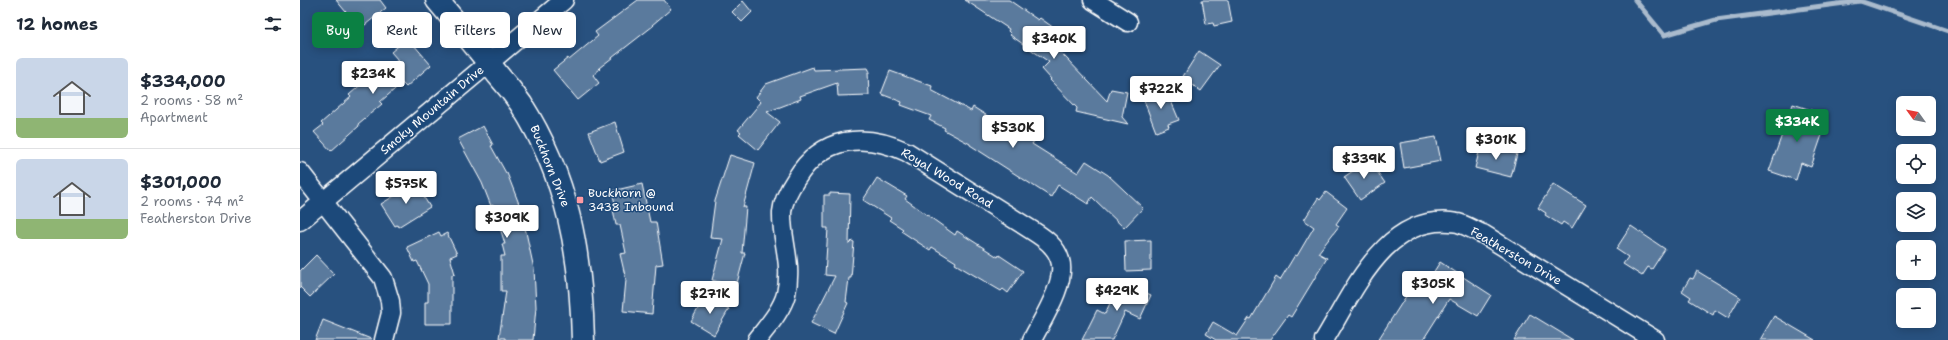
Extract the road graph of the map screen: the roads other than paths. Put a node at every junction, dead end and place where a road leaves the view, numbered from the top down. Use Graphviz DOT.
graph roads {
  1 [pos="437,0"];
  2 [pos="564,0"];
  3 [pos="1092,0"];
  4 [pos="1128,22"];
  5 [pos="489,63"];
  6 [pos="300,172"];
  7 [pos="324,201"];
  8 [pos="300,221"];
  9 [pos="1629,333"];
  10 [pos="384,340"];
  11 [pos="583,340"];
  12 [pos="757,340"];
  13 [pos="1032,340"];
  14 [pos="1324,340"];
  15 [pos="1655,340"];
  1 -- 5 [label="street, Buckhorn Drive"];
  2 -- 5 [label="street, Smoky Mountain Drive"];
  3 -- 4 [label="street"];
  5 -- 7 [label="street, Smoky Mountain Drive"];
  5 -- 11 [label="street, Buckhorn Drive"];
  6 -- 7 [label="street"];
  7 -- 8 [label="street, Smoky Mountain Drive"];
  7 -- 10 [label="street"];
  9 -- 14 [label="street, Featherston Drive"];
  9 -- 15 [label="street, Featherston Drive"];
  12 -- 13 [label="street, Royal Wood Road"];
}
